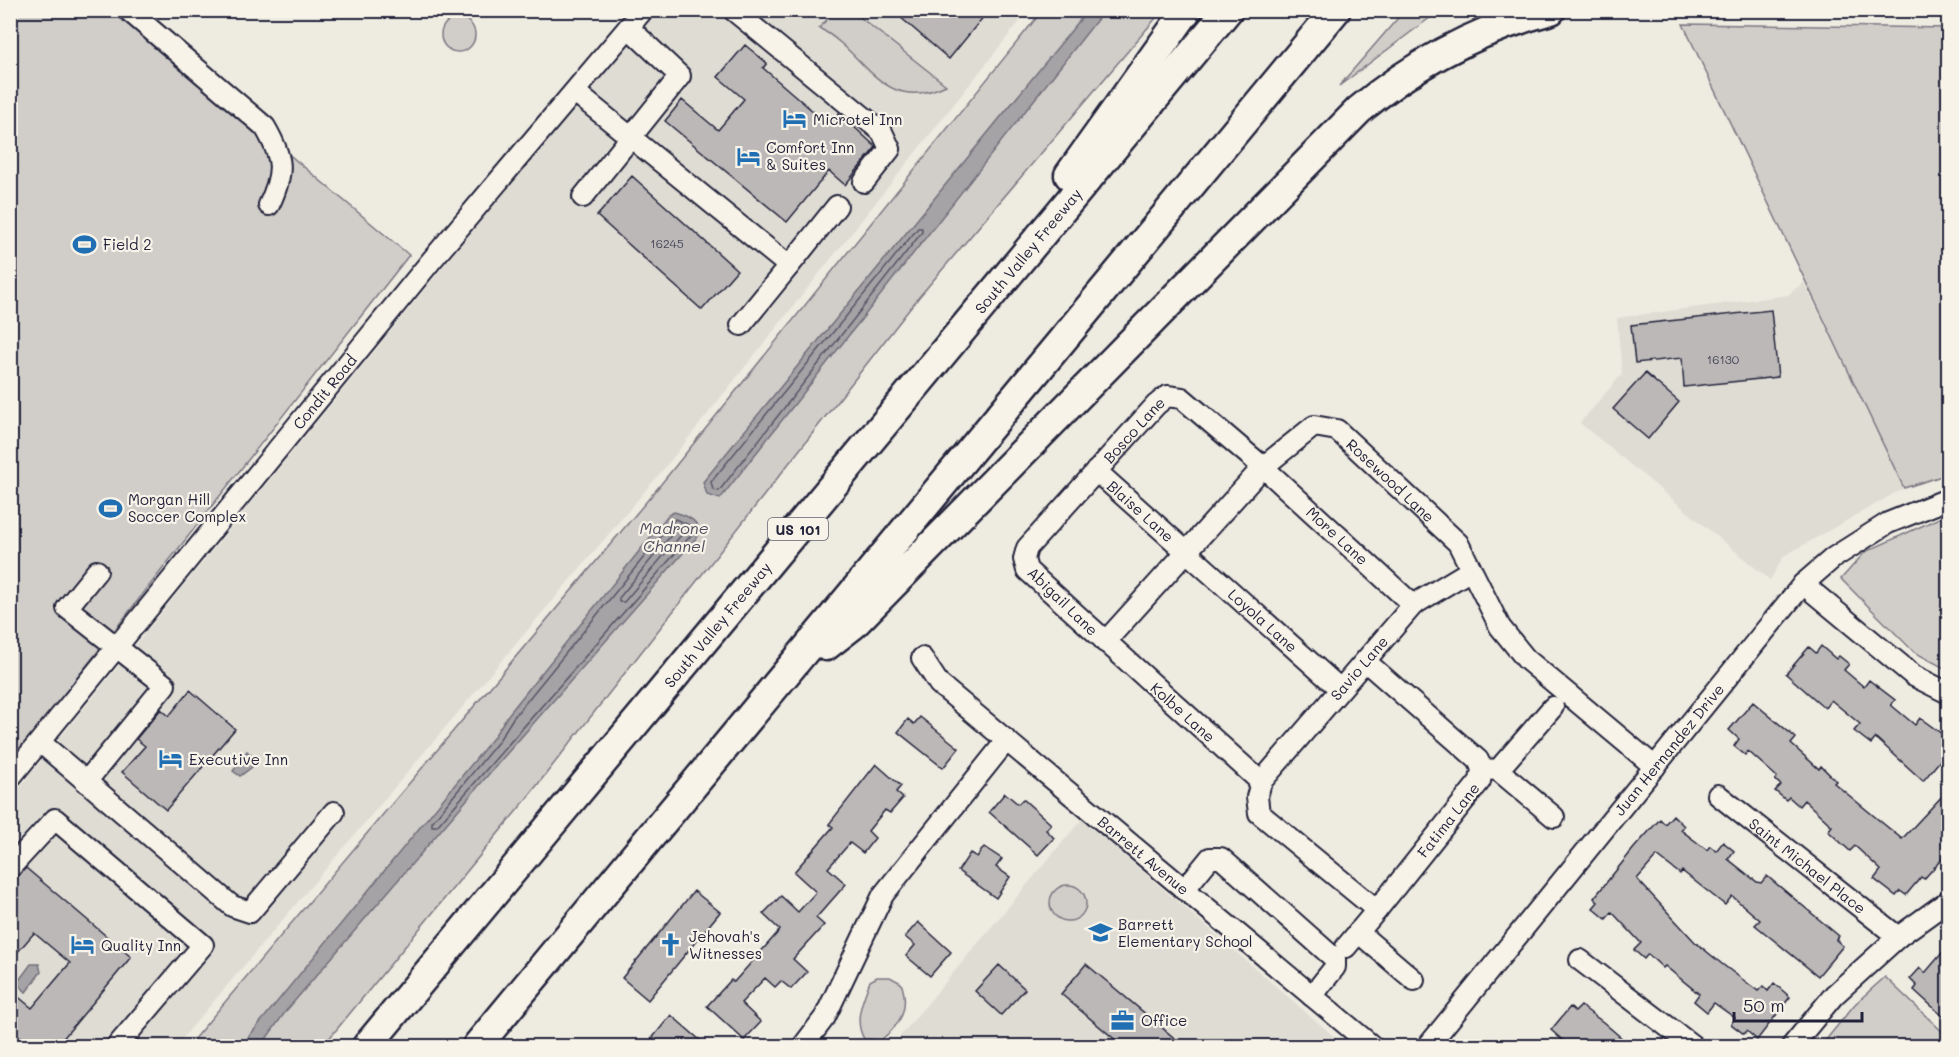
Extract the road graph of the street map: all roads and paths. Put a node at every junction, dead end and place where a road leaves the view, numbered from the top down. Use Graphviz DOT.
graph roads {
  1 [pos="643,10"];
  2 [pos="1187,10"];
  3 [pos="1228,10"];
  4 [pos="1336,10"];
  5 [pos="1551,10"];
  6 [pos="734,11"];
  7 [pos="138,13"];
  8 [pos="629,28"];
  9 [pos="575,92"];
  10 [pos="631,138"];
  11 [pos="864,182"];
  12 [pos="583,197"];
  13 [pos="268,205"];
  14 [pos="837,206"];
  15 [pos="789,266"];
  16 [pos="741,325"];
  17 [pos="930,370"];
  18 [pos="1263,467"];
  19 [pos="1096,471"];
  20 [pos="1948,499"];
  21 [pos="1185,551"];
  22 [pos="1024,559"];
  23 [pos="1471,570"];
  24 [pos="97,571"];
  25 [pos="1803,584"];
  26 [pos="1413,604"];
  27 [pos="1105,642"];
  28 [pos="117,647"];
  29 [pos="922,658"];
  30 [pos="1365,661"];
  31 [pos="780,683"];
  32 [pos="1340,688"];
  33 [pos="1948,693"];
  34 [pos="1553,707"];
  35 [pos="1006,741"];
  36 [pos="40,742"];
  37 [pos="1655,767"];
  38 [pos="1490,769"];
  39 [pos="10,778"];
  40 [pos="86,782"];
  41 [pos="1261,782"];
  42 [pos="1718,795"];
  43 [pos="334,812"];
  44 [pos="1554,817"];
  45 [pos="10,868"];
  46 [pos="1184,890"];
  47 [pos="1948,901"];
  48 [pos="1377,910"];
  49 [pos="1898,937"];
  50 [pos="1580,960"];
  51 [pos="1414,980"];
  52 [pos="1312,996"];
  53 [pos="117,1047"];
  54 [pos="367,1047"];
  55 [pos="477,1047"];
  56 [pos="803,1047"];
  57 [pos="1372,1047"];
  58 [pos="1428,1047"];
  59 [pos="1693,1047"];
  60 [pos="1792,1047"];
  1 -- 8 [label="street, Condit Road"];
  2 -- 17 [label="highway"];
  3 -- 17 [label="highway, South Valley Freeway / US 101"];
  4 -- 31 [label="highway"];
  5 -- 31 [label="highway"];
  6 -- 11 [label="street"];
  7 -- 13 [label="street"];
  8 -- 9 [label="street, Condit Road"];
  8 -- 10 [label="street"];
  9 -- 10 [label="street"];
  9 -- 28 [label="street, Condit Road"];
  10 -- 12 [label="street"];
  10 -- 15 [label="street"];
  14 -- 15 [label="street"];
  15 -- 16 [label="street"];
  17 -- 54 [label="highway, South Valley Freeway / US 101"];
  18 -- 19 [label="street, Bosco Lane"];
  18 -- 21 [label="street, Rosewood Lane"];
  18 -- 23 [label="street, Rosewood Lane"];
  18 -- 26 [label="street, More Lane"];
  19 -- 21 [label="street, Blaise Lane"];
  19 -- 22 [label="street, Bosco Lane"];
  20 -- 25 [label="street, Juan Hernandez Drive"];
  21 -- 27 [label="street, Rosewood Lane"];
  21 -- 32 [label="street, Loyola Lane"];
  22 -- 27 [label="street, Abigail Lane"];
  23 -- 26 [label="street, Savio Lane"];
  23 -- 37 [label="street, Rosewood Lane"];
  24 -- 28 [label="street"];
  25 -- 33 [label="street"];
  25 -- 37 [label="street, Juan Hernandez Drive"];
  26 -- 30 [label="street, Savio Lane"];
  27 -- 41 [label="street, Kolbe Lane"];
  28 -- 36 [label="street, Condit Road"];
  28 -- 40 [label="street"];
  29 -- 35 [label="street, Barrett Avenue"];
  30 -- 32 [label="street, Savio Lane"];
  30 -- 38 [label="street, Fatima Lane"];
  31 -- 55 [label="highway"];
  32 -- 41 [label="street, Savio Lane"];
  34 -- 38 [label="street"];
  35 -- 46 [label="street, Barrett Avenue"];
  35 -- 56 [label="street"];
  36 -- 39 [label="street, Condit Road"];
  36 -- 40 [label="street"];
  37 -- 58 [label="street, Juan Hernandez Drive"];
  38 -- 44 [label="street"];
  38 -- 48 [label="street, Fatima Lane"];
  40 -- 43 [label="street"];
  41 -- 48 [label="street"];
  42 -- 49 [label="street, Saint Michael Place"];
  45 -- 53 [label="street"];
  46 -- 52 [label="street, Barrett Avenue"];
  46 -- 52 [label="street"];
  47 -- 49 [label="street"];
  48 -- 51 [label="street, Fatima Lane"];
  49 -- 60 [label="street"];
  50 -- 59 [label="street"];
  52 -- 57 [label="street, Barrett Avenue"];
}
